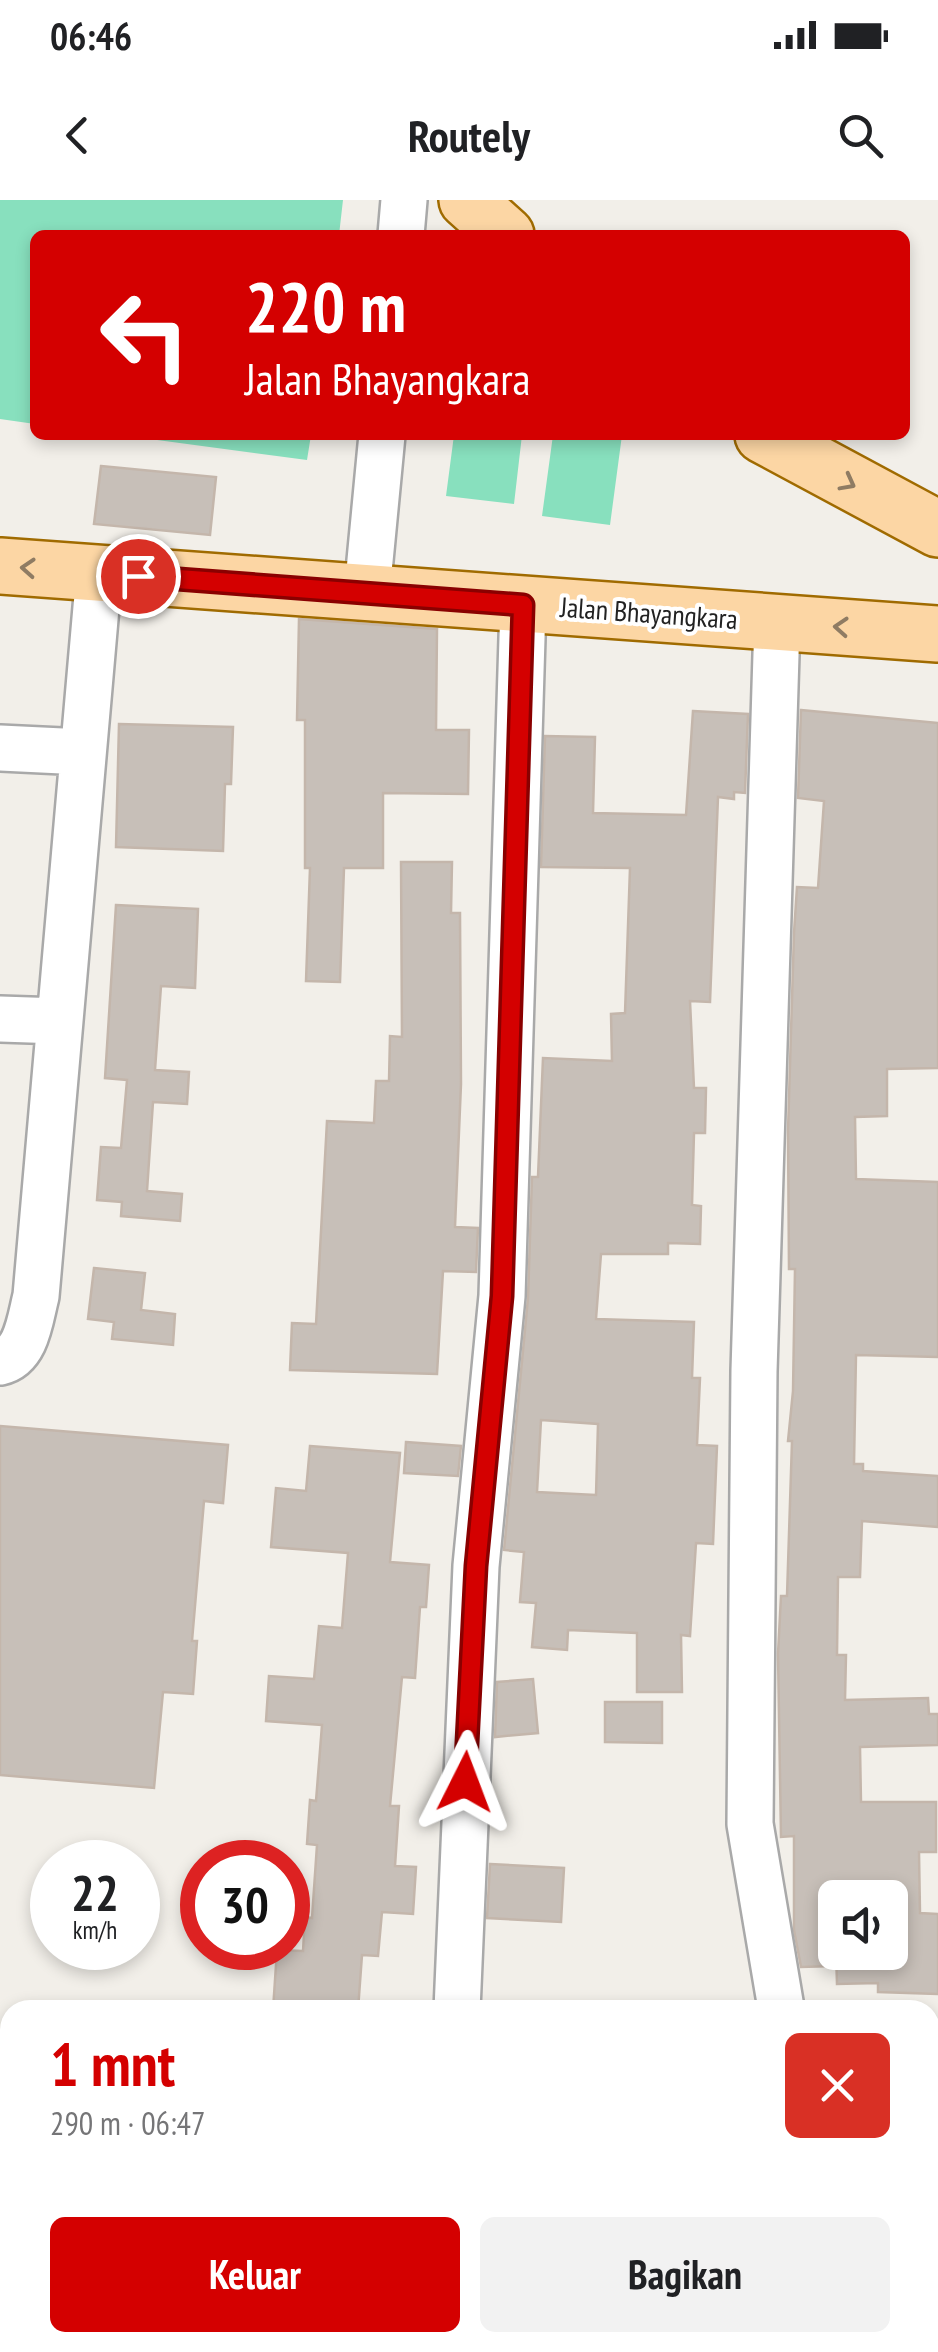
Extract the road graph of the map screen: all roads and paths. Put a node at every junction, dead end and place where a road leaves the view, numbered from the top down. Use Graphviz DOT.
graph roads {
  1 [pos="404,200"];
  2 [pos="468,200"];
  3 [pos="401,230"];
  4 [pos="501,230"];
  5 [pos="382,440"];
  6 [pos="772,440"];
  7 [pos="938,529"];
  8 [pos="0,566"];
  9 [pos="99,574"];
  10 [pos="367,592"];
  11 [pos="523,605"];
  12 [pos="776,622"];
  13 [pos="938,634"];
  14 [pos="0,748"];
  15 [pos="84,752"];
  16 [pos="0,1019"];
  17 [pos="60,1021"];
  18 [pos="0,1362"];
  19 [pos="457,2000"];
  20 [pos="780,2000"];
  1 -- 3 [label="street"];
  2 -- 4 [label="main road"];
  5 -- 10 [label="street"];
  6 -- 7 [label="main road, one-way"];
  9 -- 8 [label="main road, Jalan Bhayangkara, one-way"];
  9 -- 10 [label="main road, Jalan Bhayangkara"];
  9 -- 15 [label="street"];
  10 -- 11 [label="main road, Jalan Bhayangkara"];
  11 -- 12 [label="main road, Jalan Bhayangkara"];
  11 -- 19 [label="street"];
  13 -- 12 [label="main road, Jalan Bhayangkara, one-way"];
  12 -- 20 [label="street"];
  14 -- 15 [label="street"];
  15 -- 17 [label="street"];
  16 -- 17 [label="street"];
  17 -- 18 [label="street"];
}
